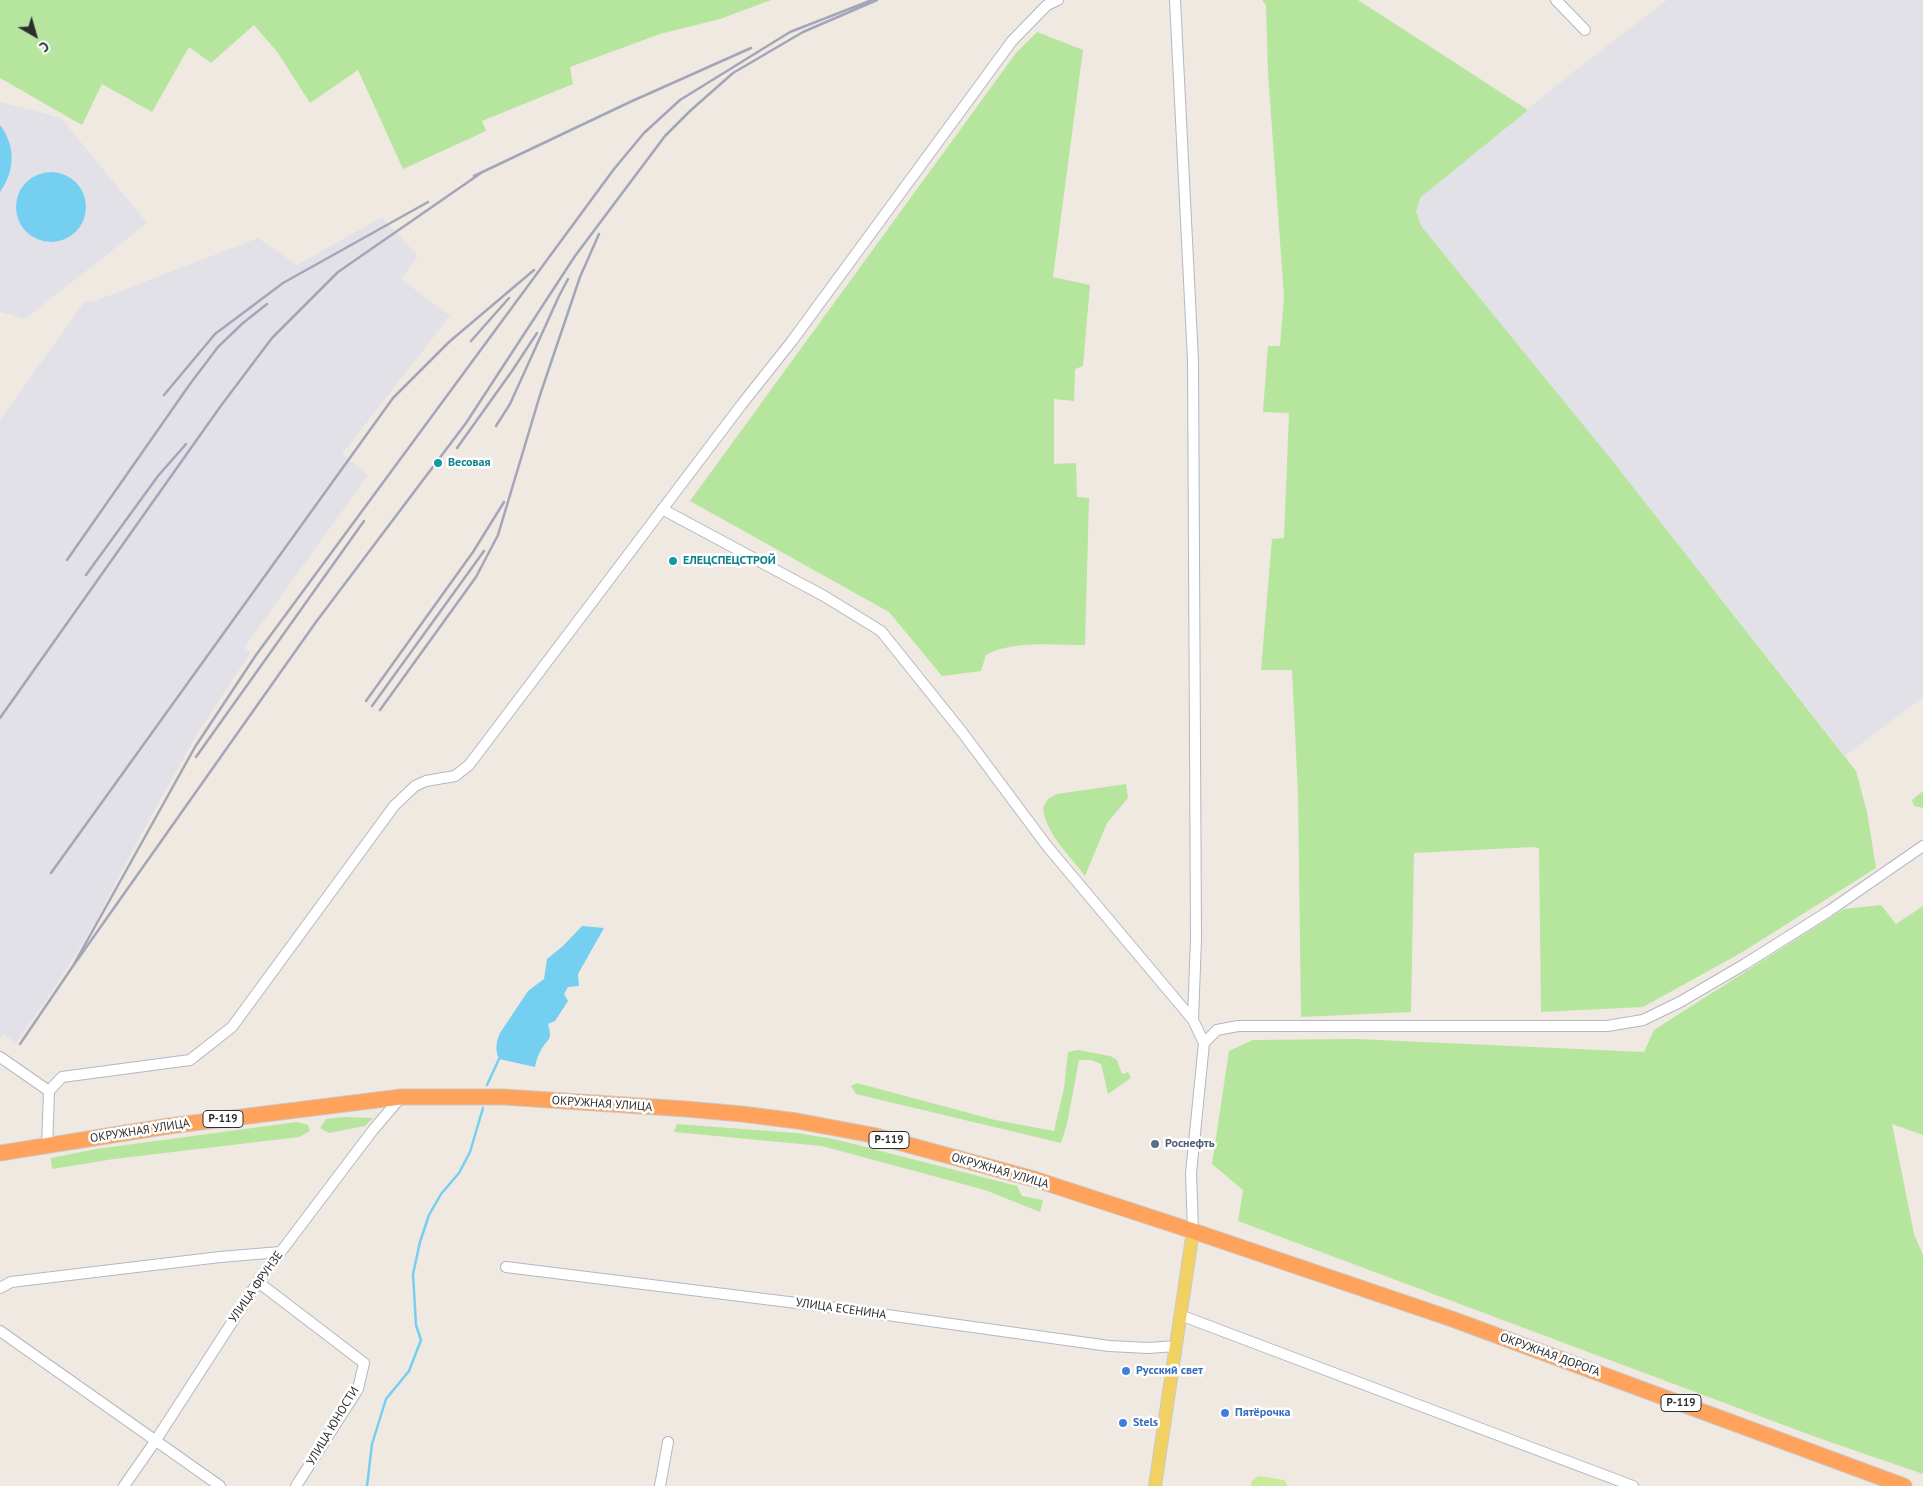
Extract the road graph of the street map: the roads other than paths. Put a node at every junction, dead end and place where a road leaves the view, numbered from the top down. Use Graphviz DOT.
graph roads {
  1 [pos="1058,0"];
  2 [pos="1175,0"];
  3 [pos="1556,0"];
  4 [pos="1585,30"];
  5 [pos="662,509"];
  6 [pos="1923,846"];
  7 [pos="1193,1020"];
  8 [pos="1204,1043"];
  9 [pos="0,1057"];
  10 [pos="49,1091"];
  11 [pos="401,1097"];
  12 [pos="47,1147"];
  13 [pos="0,1153"];
  14 [pos="1193,1231"];
  15 [pos="280,1252"];
  16 [pos="506,1267"];
  17 [pos="258,1282"];
  18 [pos="0,1288"];
  19 [pos="1180,1315"];
  20 [pos="0,1330"];
  21 [pos="1176,1346"];
  22 [pos="156,1440"];
  23 [pos="668,1442"];
  24 [pos="124,1486"];
  25 [pos="220,1486"];
  26 [pos="296,1486"];
  27 [pos="660,1486"];
  28 [pos="1155,1486"];
  29 [pos="1633,1486"];
  30 [pos="1904,1486"];
  1 -- 5 [label="street"];
  2 -- 7 [label="street"];
  3 -- 4 [label="street"];
  5 -- 7 [label="street"];
  5 -- 10 [label="street"];
  6 -- 8 [label="street"];
  7 -- 8 [label="street"];
  8 -- 14 [label="street"];
  9 -- 10 [label="street"];
  10 -- 12 [label="street"];
  11 -- 12 [label="highway, ОКРУЖНАЯ УЛИЦА / Р-119"];
  11 -- 14 [label="highway, ОКРУЖНАЯ УЛИЦА / Р-119"];
  11 -- 15 [label="street, УЛИЦА ФРУНЗЕ"];
  12 -- 13 [label="highway, ОКРУЖНАЯ УЛИЦА / Р-119"];
  14 -- 19 [label="main road"];
  14 -- 30 [label="highway, ОКРУЖНАЯ ДОРОГА / Р-119"];
  15 -- 17 [label="street, УЛИЦА ФРУНЗЕ"];
  15 -- 18 [label="street"];
  16 -- 21 [label="street, УЛИЦА ЕСЕНИНА"];
  17 -- 22 [label="street, УЛИЦА ФРУНЗЕ"];
  17 -- 26 [label="street, УЛИЦА ЮНОСТИ"];
  19 -- 21 [label="main road"];
  19 -- 29 [label="street"];
  20 -- 22 [label="street"];
  21 -- 28 [label="main road"];
  22 -- 24 [label="street, УЛИЦА ФРУНЗЕ"];
  22 -- 25 [label="street"];
  23 -- 27 [label="street"];
}
